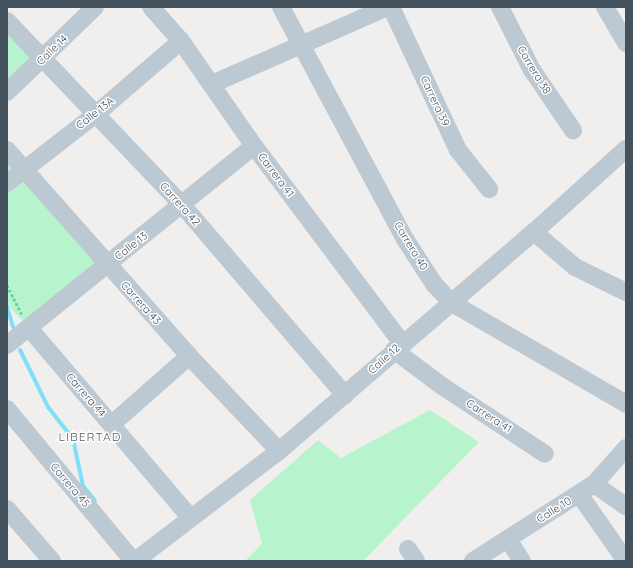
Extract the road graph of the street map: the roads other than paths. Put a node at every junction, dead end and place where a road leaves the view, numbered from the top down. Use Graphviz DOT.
graph roads {
  1 [pos="95,7"];
  2 [pos="151,7"];
  3 [pos="281,7"];
  4 [pos="387,7"];
  5 [pos="391,7"];
  6 [pos="500,7"];
  7 [pos="605,7"];
  8 [pos="7,21"];
  9 [pos="181,41"];
  10 [pos="301,42"];
  11 [pos="626,43"];
  12 [pos="44,59"];
  13 [pos="212,84"];
  14 [pos="7,92"];
  15 [pos="96,114"];
  16 [pos="573,130"];
  17 [pos="254,146"];
  18 [pos="7,150"];
  19 [pos="624,154"];
  20 [pos="22,168"];
  21 [pos="7,183"];
  22 [pos="489,189"];
  23 [pos="183,206"];
  24 [pos="534,232"];
  25 [pos="106,264"];
  26 [pos="626,292"];
  27 [pos="452,303"];
  28 [pos="29,328"];
  29 [pos="7,345"];
  30 [pos="398,347"];
  31 [pos="189,356"];
  32 [pos="345,394"];
  33 [pos="626,404"];
  34 [pos="7,409"];
  35 [pos="112,424"];
  36 [pos="626,448"];
  37 [pos="279,451"];
  38 [pos="545,454"];
  39 [pos="594,484"];
  40 [pos="579,494"];
  41 [pos="626,506"];
  42 [pos="7,509"];
  43 [pos="190,517"];
  44 [pos="508,539"];
  45 [pos="137,559"];
  46 [pos="52,561"];
  47 [pos="473,561"];
  48 [pos="522,561"];
  49 [pos="626,561"];
  1 -- 12 [label="street, Calle 14"];
  2 -- 9 [label="street, Carrera 41"];
  3 -- 10 [label="street, Carrera 40"];
  4 -- 10 [label="street"];
  5 -- 22 [label="street, Carrera 39"];
  6 -- 16 [label="street, Carrera 38"];
  7 -- 11 [label="street"];
  8 -- 12 [label="street, Carrera 42"];
  9 -- 13 [label="street, Carrera 41"];
  9 -- 15 [label="street, Calle 13A"];
  10 -- 13 [label="street"];
  10 -- 27 [label="street, Carrera 40"];
  12 -- 14 [label="street, Calle 14"];
  12 -- 15 [label="street, Carrera 42"];
  13 -- 17 [label="street, Carrera 41"];
  15 -- 20 [label="street, Calle 13A"];
  15 -- 23 [label="street, Carrera 42"];
  17 -- 23 [label="street, Calle 13"];
  17 -- 30 [label="street, Carrera 41"];
  18 -- 20 [label="street, Carrera 43"];
  19 -- 24 [label="street, Calle 12"];
  20 -- 21 [label="street, Calle 13A"];
  20 -- 25 [label="street, Carrera 43"];
  23 -- 25 [label="street, Calle 13"];
  23 -- 32 [label="street, Carrera 42"];
  24 -- 26 [label="street"];
  24 -- 27 [label="street, Calle 12"];
  25 -- 28 [label="street, Calle 13"];
  25 -- 31 [label="street, Carrera 43"];
  27 -- 30 [label="street, Calle 12"];
  27 -- 33 [label="street, Carrera 40"];
  28 -- 29 [label="street, Calle 13"];
  28 -- 35 [label="street, Carrera 44"];
  30 -- 32 [label="street, Calle 12"];
  30 -- 38 [label="street, Carrera 41"];
  31 -- 35 [label="street"];
  31 -- 37 [label="street, Carrera 43"];
  32 -- 37 [label="street, Calle 12"];
  34 -- 45 [label="street, Carrera 45"];
  35 -- 43 [label="street, Carrera 44"];
  36 -- 39 [label="street, Calle 10"];
  37 -- 43 [label="street, Calle 12"];
  39 -- 40 [label="street, Calle 10"];
  39 -- 41 [label="street"];
  40 -- 44 [label="street, Calle 10"];
  40 -- 49 [label="street"];
  42 -- 46 [label="street"];
  43 -- 45 [label="street, Calle 12"];
  44 -- 47 [label="street, Calle 10"];
  44 -- 48 [label="street"];
}
